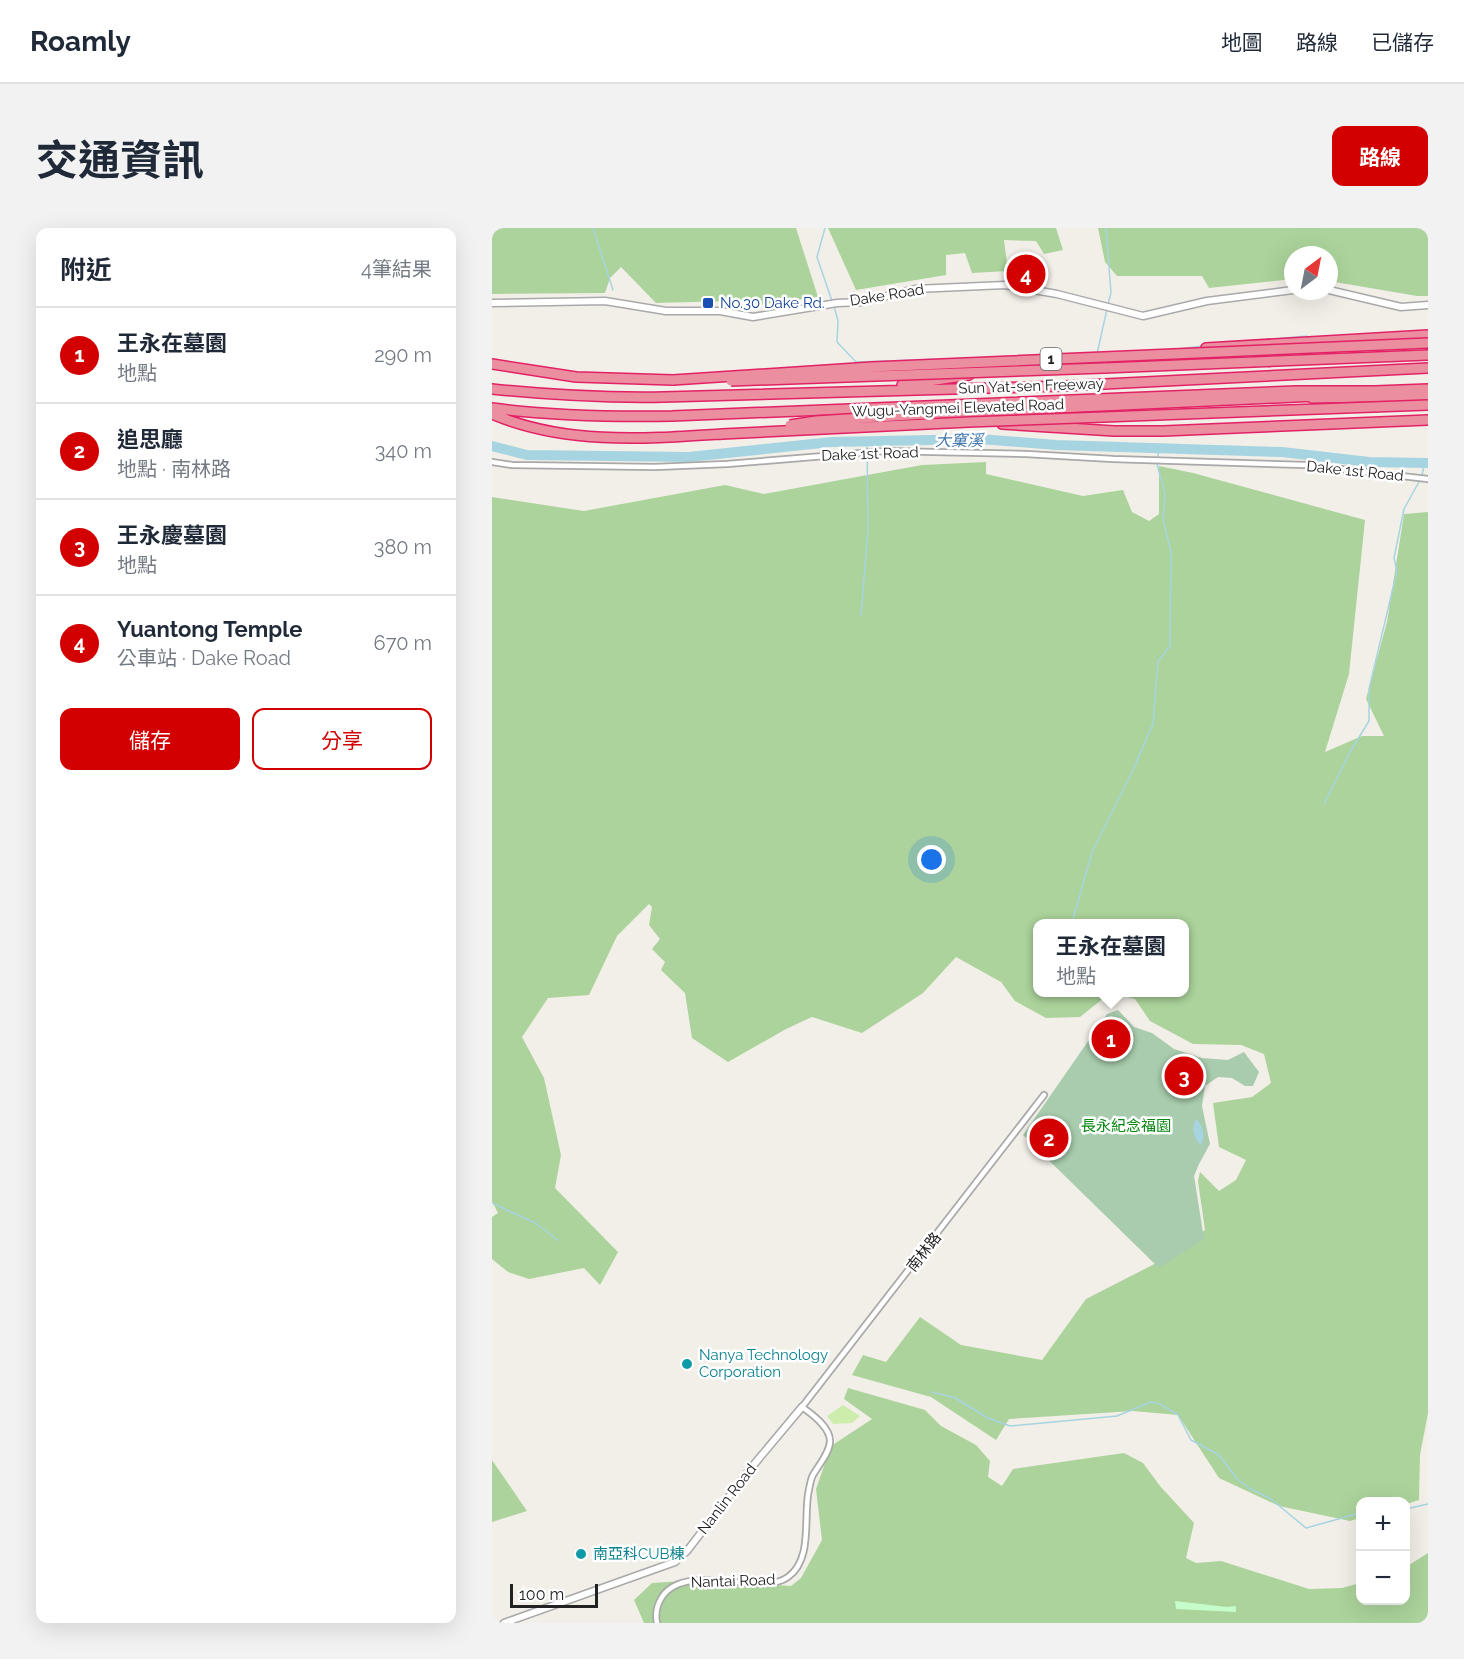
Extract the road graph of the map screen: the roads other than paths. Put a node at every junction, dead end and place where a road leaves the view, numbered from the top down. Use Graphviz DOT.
graph roads {
  1 [pos="1284,291"];
  2 [pos="1338,292"];
  3 [pos="492,303"];
  4 [pos="1428,305"];
  5 [pos="1428,335"];
  6 [pos="1428,343"];
  7 [pos="1428,355"];
  8 [pos="492,364"];
  9 [pos="1428,368"];
  10 [pos="673,380"];
  11 [pos="492,389"];
  12 [pos="1428,389"];
  13 [pos="1375,391"];
  14 [pos="843,392"];
  15 [pos="1428,396"];
  16 [pos="1291,399"];
  17 [pos="1428,405"];
  18 [pos="492,408"];
  19 [pos="796,411"];
  20 [pos="492,414"];
  21 [pos="1428,420"];
  22 [pos="722,434"];
  23 [pos="492,462"];
  24 [pos="1428,478"];
  25 [pos="1044,1095"];
  26 [pos="802,1407"];
  27 [pos="504,1623"];
  28 [pos="657,1623"];
  1 -- 3 [label="street, Dake Road"];
  2 -- 4 [label="street"];
  5 -- 14 [label="highway"];
  6 -- 10 [label="highway, 1, bridge"];
  7 -- 10 [label="highway, bridge"];
  8 -- 10 [label="highway, 1"];
  9 -- 14 [label="highway, Sun Yat-sen Freeway / 1"];
  11 -- 14 [label="highway, Sun Yat-sen Freeway / 1"];
  12 -- 13 [label="highway, Sun Yat-sen Freeway"];
  13 -- 16 [label="highway"];
  13 -- 19 [label="highway, Sun Yat-sen Freeway"];
  15 -- 16 [label="highway"];
  16 -- 22 [label="highway, bridge"];
  17 -- 22 [label="highway, Wugu-Yangmei Elevated Road, bridge"];
  18 -- 19 [label="highway, Sun Yat-sen Freeway"];
  19 -- 21 [label="highway"];
  20 -- 22 [label="highway, Wugu-Yangmei Elevated Road"];
  23 -- 24 [label="street, Dake 1st Road"];
  25 -- 26 [label="street, 南林路"];
  26 -- 27 [label="street, Nanlin Road"];
  26 -- 28 [label="street, Nantai Road"];
}
